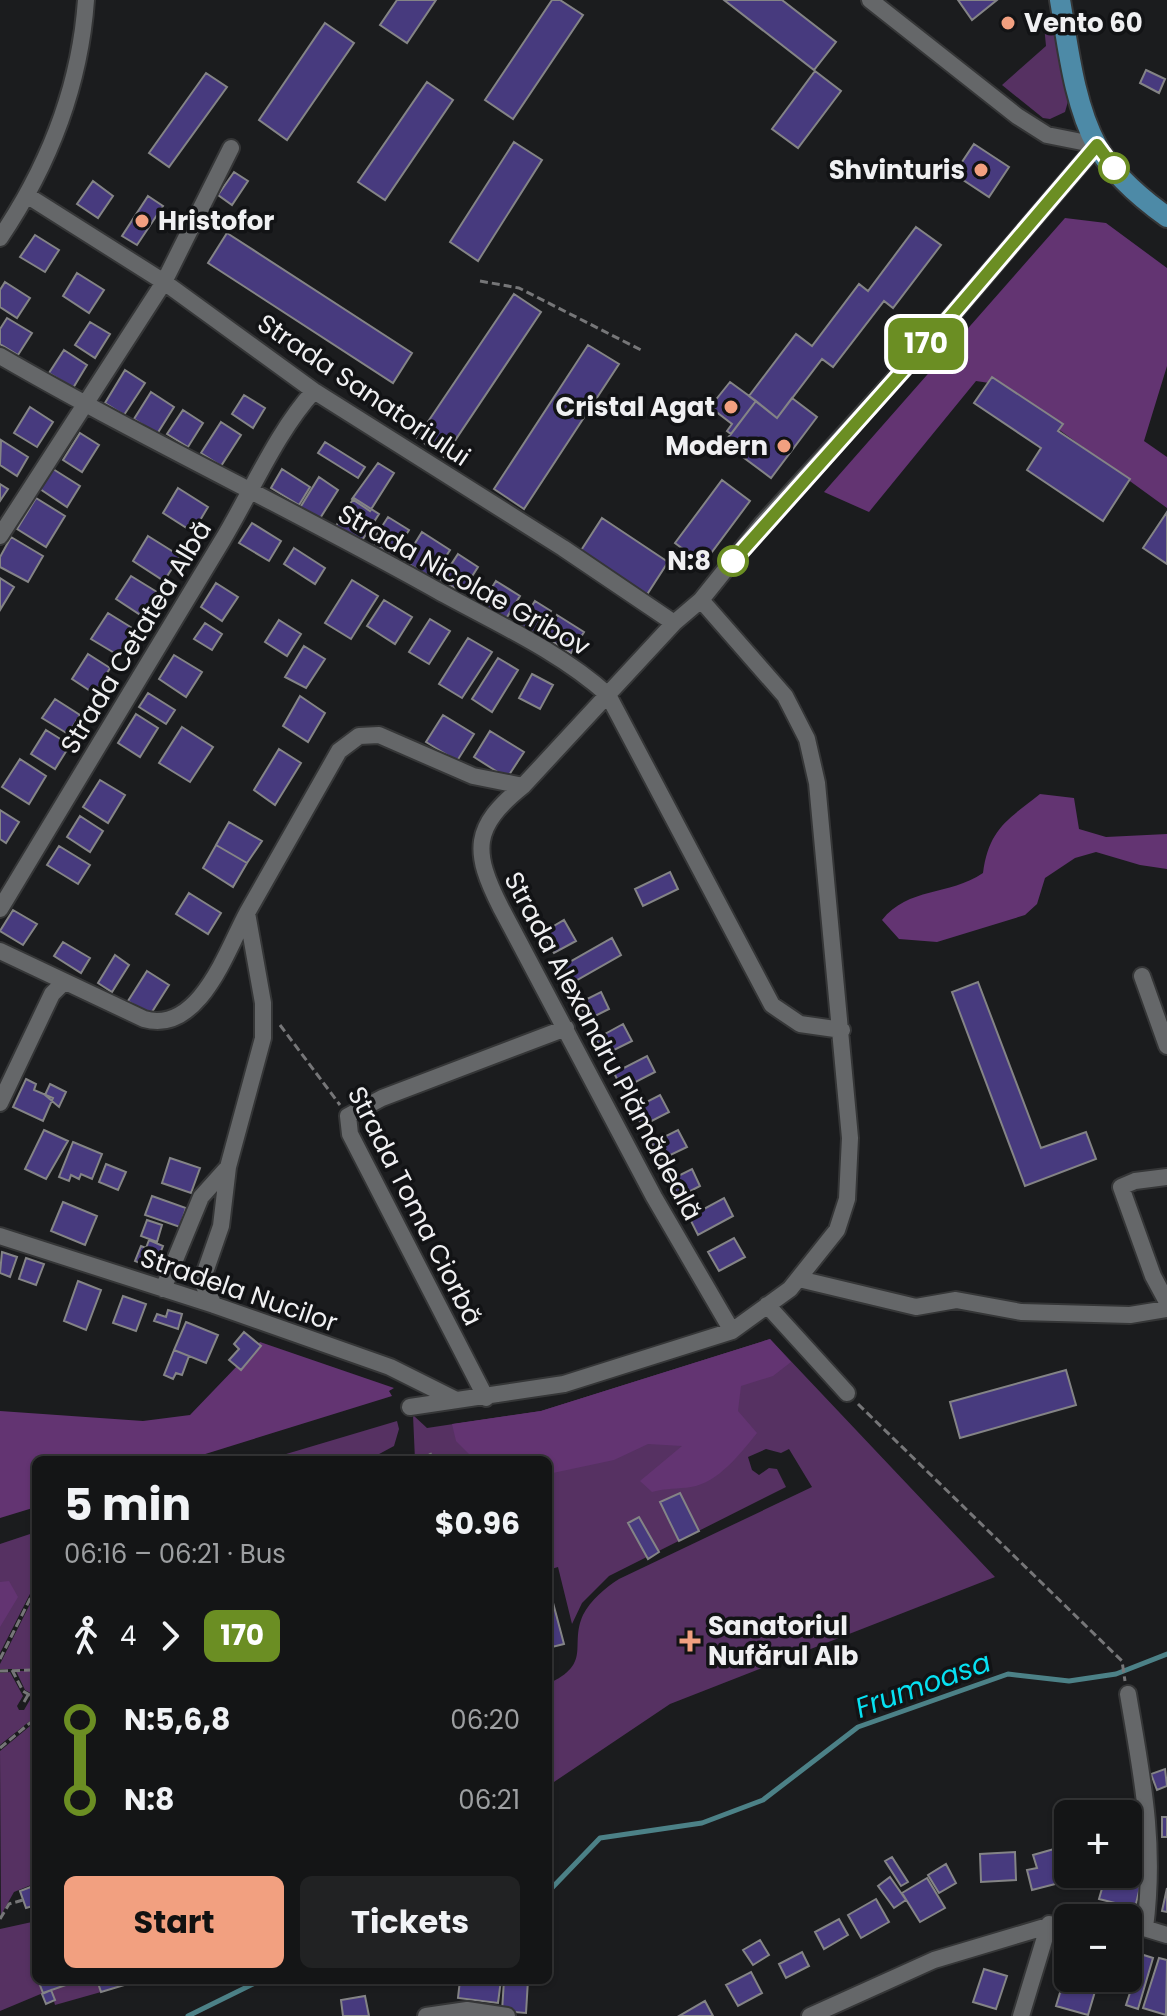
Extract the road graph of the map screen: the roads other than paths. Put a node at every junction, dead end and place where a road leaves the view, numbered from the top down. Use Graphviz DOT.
graph roads {
  1 [pos="86,0"];
  2 [pos="870,0"];
  3 [pos="1060,0"];
  4 [pos="1097,145"];
  5 [pos="231,148"];
  6 [pos="28,196"];
  7 [pos="1167,217"];
  8 [pos="0,238"];
  9 [pos="164,282"];
  10 [pos="0,356"];
  11 [pos="314,391"];
  12 [pos="86,406"];
  13 [pos="253,490"];
  14 [pos="0,536"];
  15 [pos="701,600"];
  16 [pos="674,623"];
  17 [pos="608,695"];
  18 [pos="523,786"];
  19 [pos="0,909"];
  20 [pos="247,913"];
  21 [pos="0,951"];
  22 [pos="1142,976"];
  23 [pos="63,983"];
  24 [pos="566,1028"];
  25 [pos="842,1030"];
  26 [pos="1167,1046"];
  27 [pos="0,1103"];
  28 [pos="228,1167"];
  29 [pos="1167,1177"];
  30 [pos="0,1236"];
  31 [pos="799,1279"];
  32 [pos="163,1289"];
  33 [pos="1167,1302"];
  34 [pos="214,1305"];
  35 [pos="767,1305"];
  36 [pos="1167,1309"];
  37 [pos="732,1331"];
  38 [pos="847,1393"];
  39 [pos="486,1398"];
  40 [pos="458,1401"];
  41 [pos="410,1407"];
  42 [pos="1126,1688"];
  43 [pos="1054,1923"];
  44 [pos="1049,1924"];
  45 [pos="1142,1927"];
  46 [pos="1145,1928"];
  47 [pos="1167,1935"];
  48 [pos="426,2016"];
  49 [pos="507,2016"];
  50 [pos="810,2016"];
  51 [pos="1021,2016"];
  1 -- 6 [label="street"];
  2 -- 4 [label="street"];
  3 -- 4 [label="main road"];
  4 -- 7 [label="main road"];
  4 -- 15 [label="street, Strada Alexandru Plămădeală"];
  5 -- 9 [label="street"];
  6 -- 8 [label="street"];
  6 -- 9 [label="street, Strada Sanatoriului"];
  9 -- 11 [label="street, Strada Sanatoriului"];
  9 -- 12 [label="street"];
  10 -- 12 [label="street, Strada Nicolae Gribov"];
  11 -- 13 [label="street, Strada Cetatea Albă"];
  11 -- 16 [label="street, Strada Sanatoriului"];
  12 -- 13 [label="street, Strada Nicolae Gribov"];
  12 -- 14 [label="street"];
  13 -- 17 [label="street, Strada Nicolae Gribov"];
  13 -- 19 [label="street, Strada Cetatea Albă"];
  15 -- 16 [label="street, Strada Alexandru Plămădeală"];
  15 -- 25 [label="street"];
  16 -- 17 [label="street, Strada Alexandru Plămădeală"];
  17 -- 18 [label="street, Strada Alexandru Plămădeală"];
  17 -- 25 [label="street, Strada Nicolae Gribov"];
  18 -- 20 [label="street"];
  18 -- 24 [label="street, Strada Alexandru Plămădeală"];
  20 -- 23 [label="street"];
  20 -- 28 [label="street"];
  21 -- 23 [label="street"];
  22 -- 26 [label="street"];
  23 -- 27 [label="street"];
  24 -- 37 [label="street, Strada Alexandru Plămădeală"];
  24 -- 39 [label="street, Strada Toma Ciorbă"];
  25 -- 31 [label="street"];
  28 -- 32 [label="street"];
  28 -- 34 [label="street"];
  29 -- 33 [label="street"];
  30 -- 32 [label="street, Stradela Nucilor"];
  31 -- 35 [label="street"];
  31 -- 36 [label="street"];
  32 -- 34 [label="street, Stradela Nucilor"];
  34 -- 40 [label="street, Stradela Nucilor"];
  35 -- 37 [label="street"];
  35 -- 38 [label="street"];
  37 -- 39 [label="street"];
  39 -- 40 [label="street"];
  40 -- 41 [label="street"];
  42 -- 46 [label="street"];
  43 -- 44 [label="street"];
  44 -- 50 [label="street"];
  44 -- 51 [label="street"];
  45 -- 46 [label="street"];
  46 -- 47 [label="street"];
  48 -- 49 [label="street"];
}
